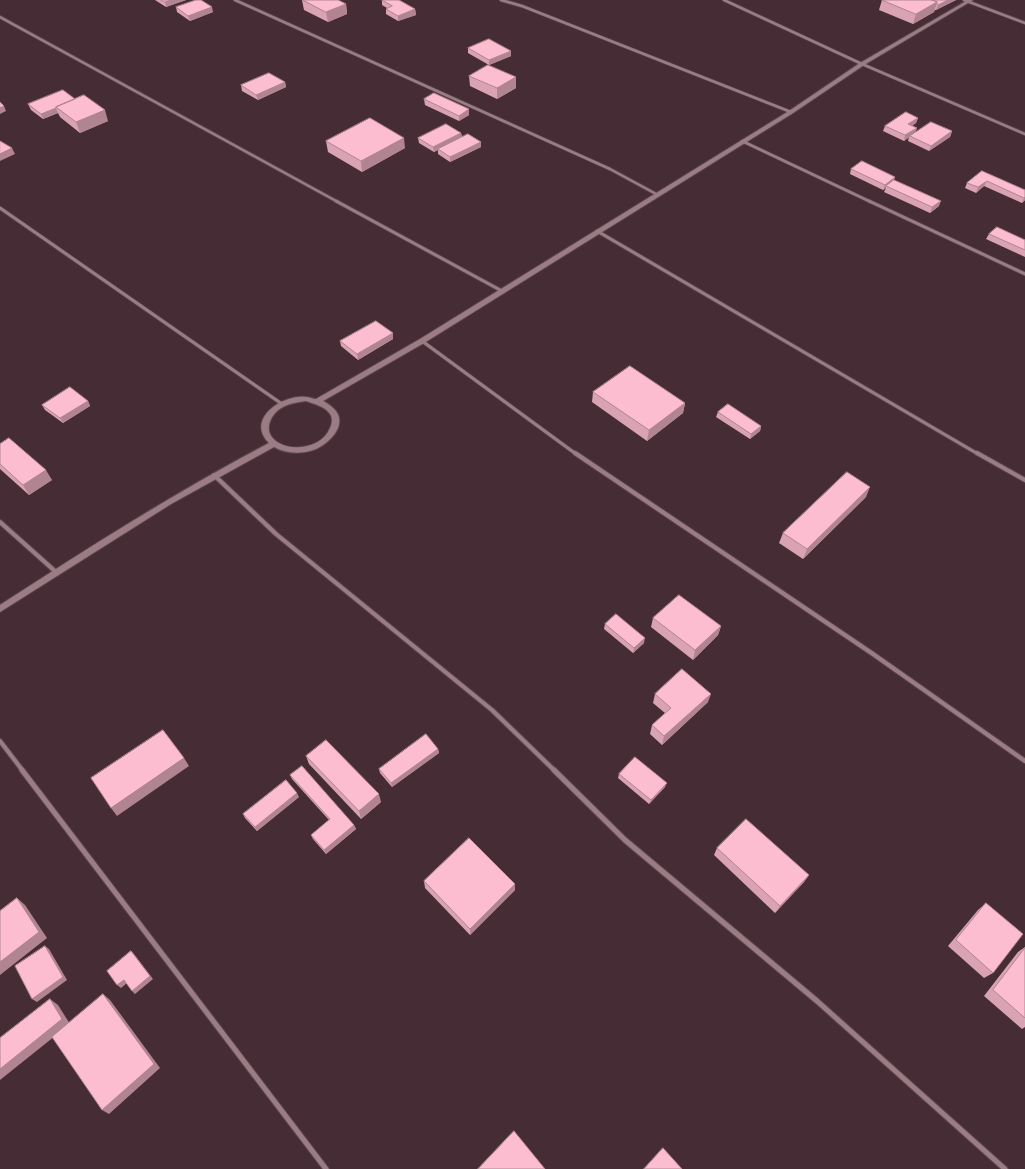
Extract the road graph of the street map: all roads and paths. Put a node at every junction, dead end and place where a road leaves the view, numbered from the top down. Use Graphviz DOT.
graph roads {
  1 [pos="234,0"];
  2 [pos="501,0"];
  3 [pos="724,0"];
  4 [pos="968,1"];
  5 [pos="0,17"];
  6 [pos="1025,23"];
  7 [pos="862,64"];
  8 [pos="791,112"];
  9 [pos="1025,134"];
  10 [pos="742,141"];
  11 [pos="658,195"];
  12 [pos="0,208"];
  13 [pos="597,231"];
  14 [pos="1025,274"];
  15 [pos="502,291"];
  16 [pos="422,341"];
  17 [pos="318,401"];
  18 [pos="282,404"];
  19 [pos="273,444"];
  20 [pos="214,475"];
  21 [pos="1025,480"];
  22 [pos="0,522"];
  23 [pos="56,572"];
  24 [pos="0,609"];
  25 [pos="0,740"];
  26 [pos="1025,762"];
  27 [pos="326,1169"];
  28 [pos="1005,1169"];
  1 -- 11 [label="street"];
  2 -- 8 [label="street"];
  3 -- 7 [label="street"];
  4 -- 6 [label="street"];
  4 -- 7 [label="main road"];
  5 -- 15 [label="street"];
  7 -- 8 [label="main road"];
  7 -- 9 [label="street"];
  8 -- 10 [label="main road"];
  10 -- 11 [label="main road"];
  10 -- 14 [label="street"];
  11 -- 13 [label="main road"];
  12 -- 18 [label="street"];
  13 -- 15 [label="main road"];
  13 -- 21 [label="street"];
  15 -- 16 [label="main road"];
  16 -- 17 [label="main road"];
  16 -- 26 [label="street"];
  17 -- 18 [label="main road"];
  17 -- 19 [label="main road"];
  18 -- 19 [label="main road"];
  19 -- 20 [label="main road"];
  20 -- 23 [label="main road"];
  20 -- 28 [label="street"];
  22 -- 23 [label="street"];
  23 -- 24 [label="main road"];
  25 -- 27 [label="street"];
}
